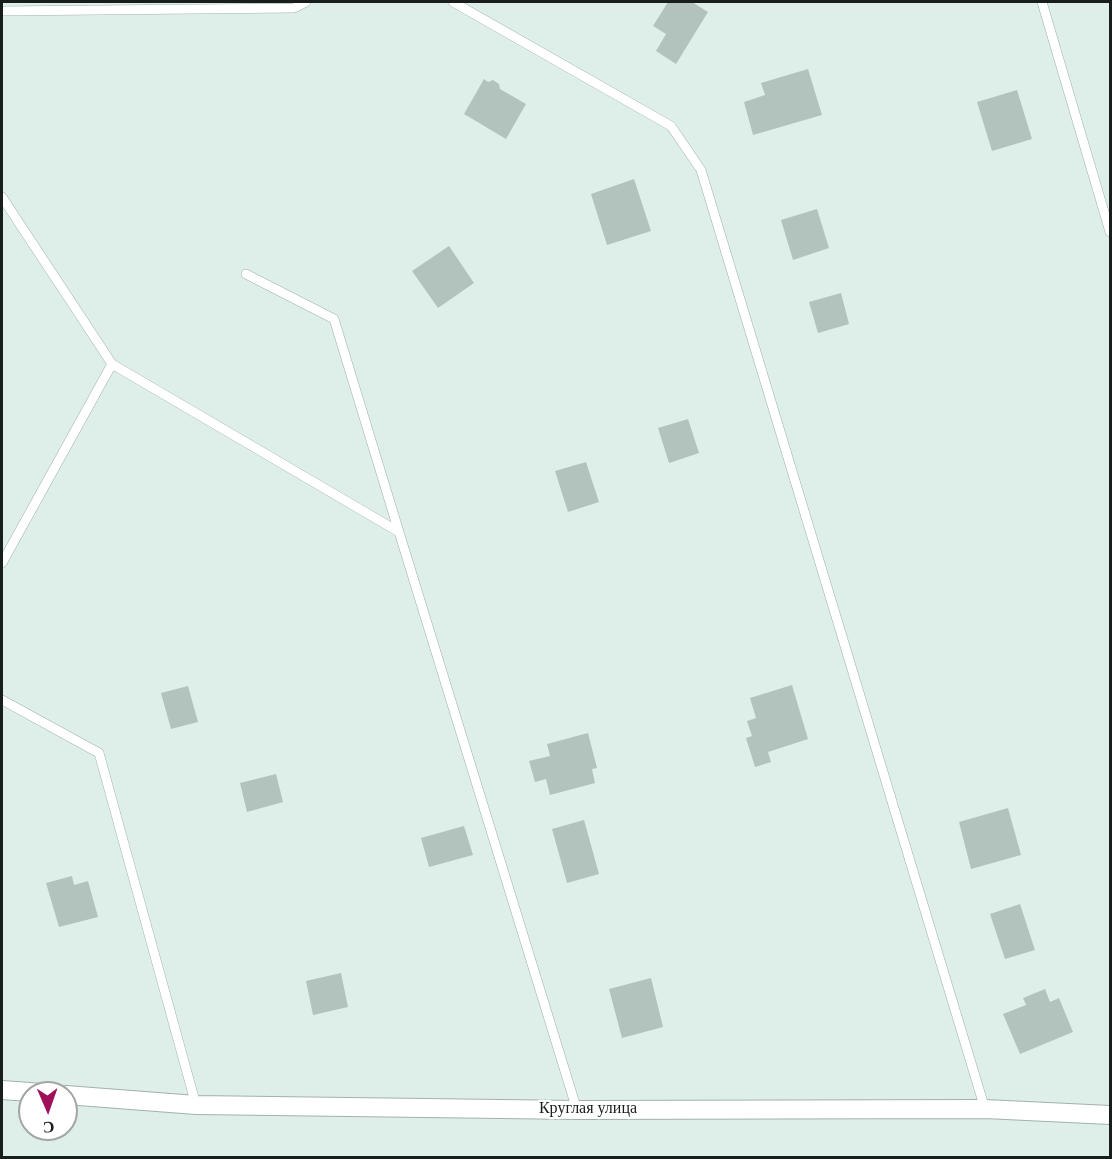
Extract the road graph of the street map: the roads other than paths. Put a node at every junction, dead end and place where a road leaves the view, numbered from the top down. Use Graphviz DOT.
graph roads {
  1 [pos="306,2"];
  2 [pos="453,2"];
  3 [pos="1042,2"];
  4 [pos="2,11"];
  5 [pos="2,197"];
  6 [pos="1110,232"];
  7 [pos="246,274"];
  8 [pos="112,364"];
  9 [pos="399,532"];
  10 [pos="2,563"];
  11 [pos="2,700"];
  12 [pos="2,1090"];
  13 [pos="18,1091"];
  14 [pos="78,1096"];
  15 [pos="196,1105"];
  16 [pos="985,1109"];
  17 [pos="577,1110"];
  18 [pos="1110,1115"];
  1 -- 4 [label="lane"];
  2 -- 16 [label="lane"];
  3 -- 6 [label="lane"];
  5 -- 8 [label="lane"];
  7 -- 9 [label="lane"];
  8 -- 9 [label="lane"];
  8 -- 10 [label="lane"];
  9 -- 17 [label="lane"];
  11 -- 15 [label="lane"];
  12 -- 13 [label="street"];
  14 -- 15 [label="street, Круглая улица"];
  15 -- 17 [label="street, Круглая улица"];
  16 -- 17 [label="street, Круглая улица"];
  16 -- 18 [label="street, Круглая улица"];
}
